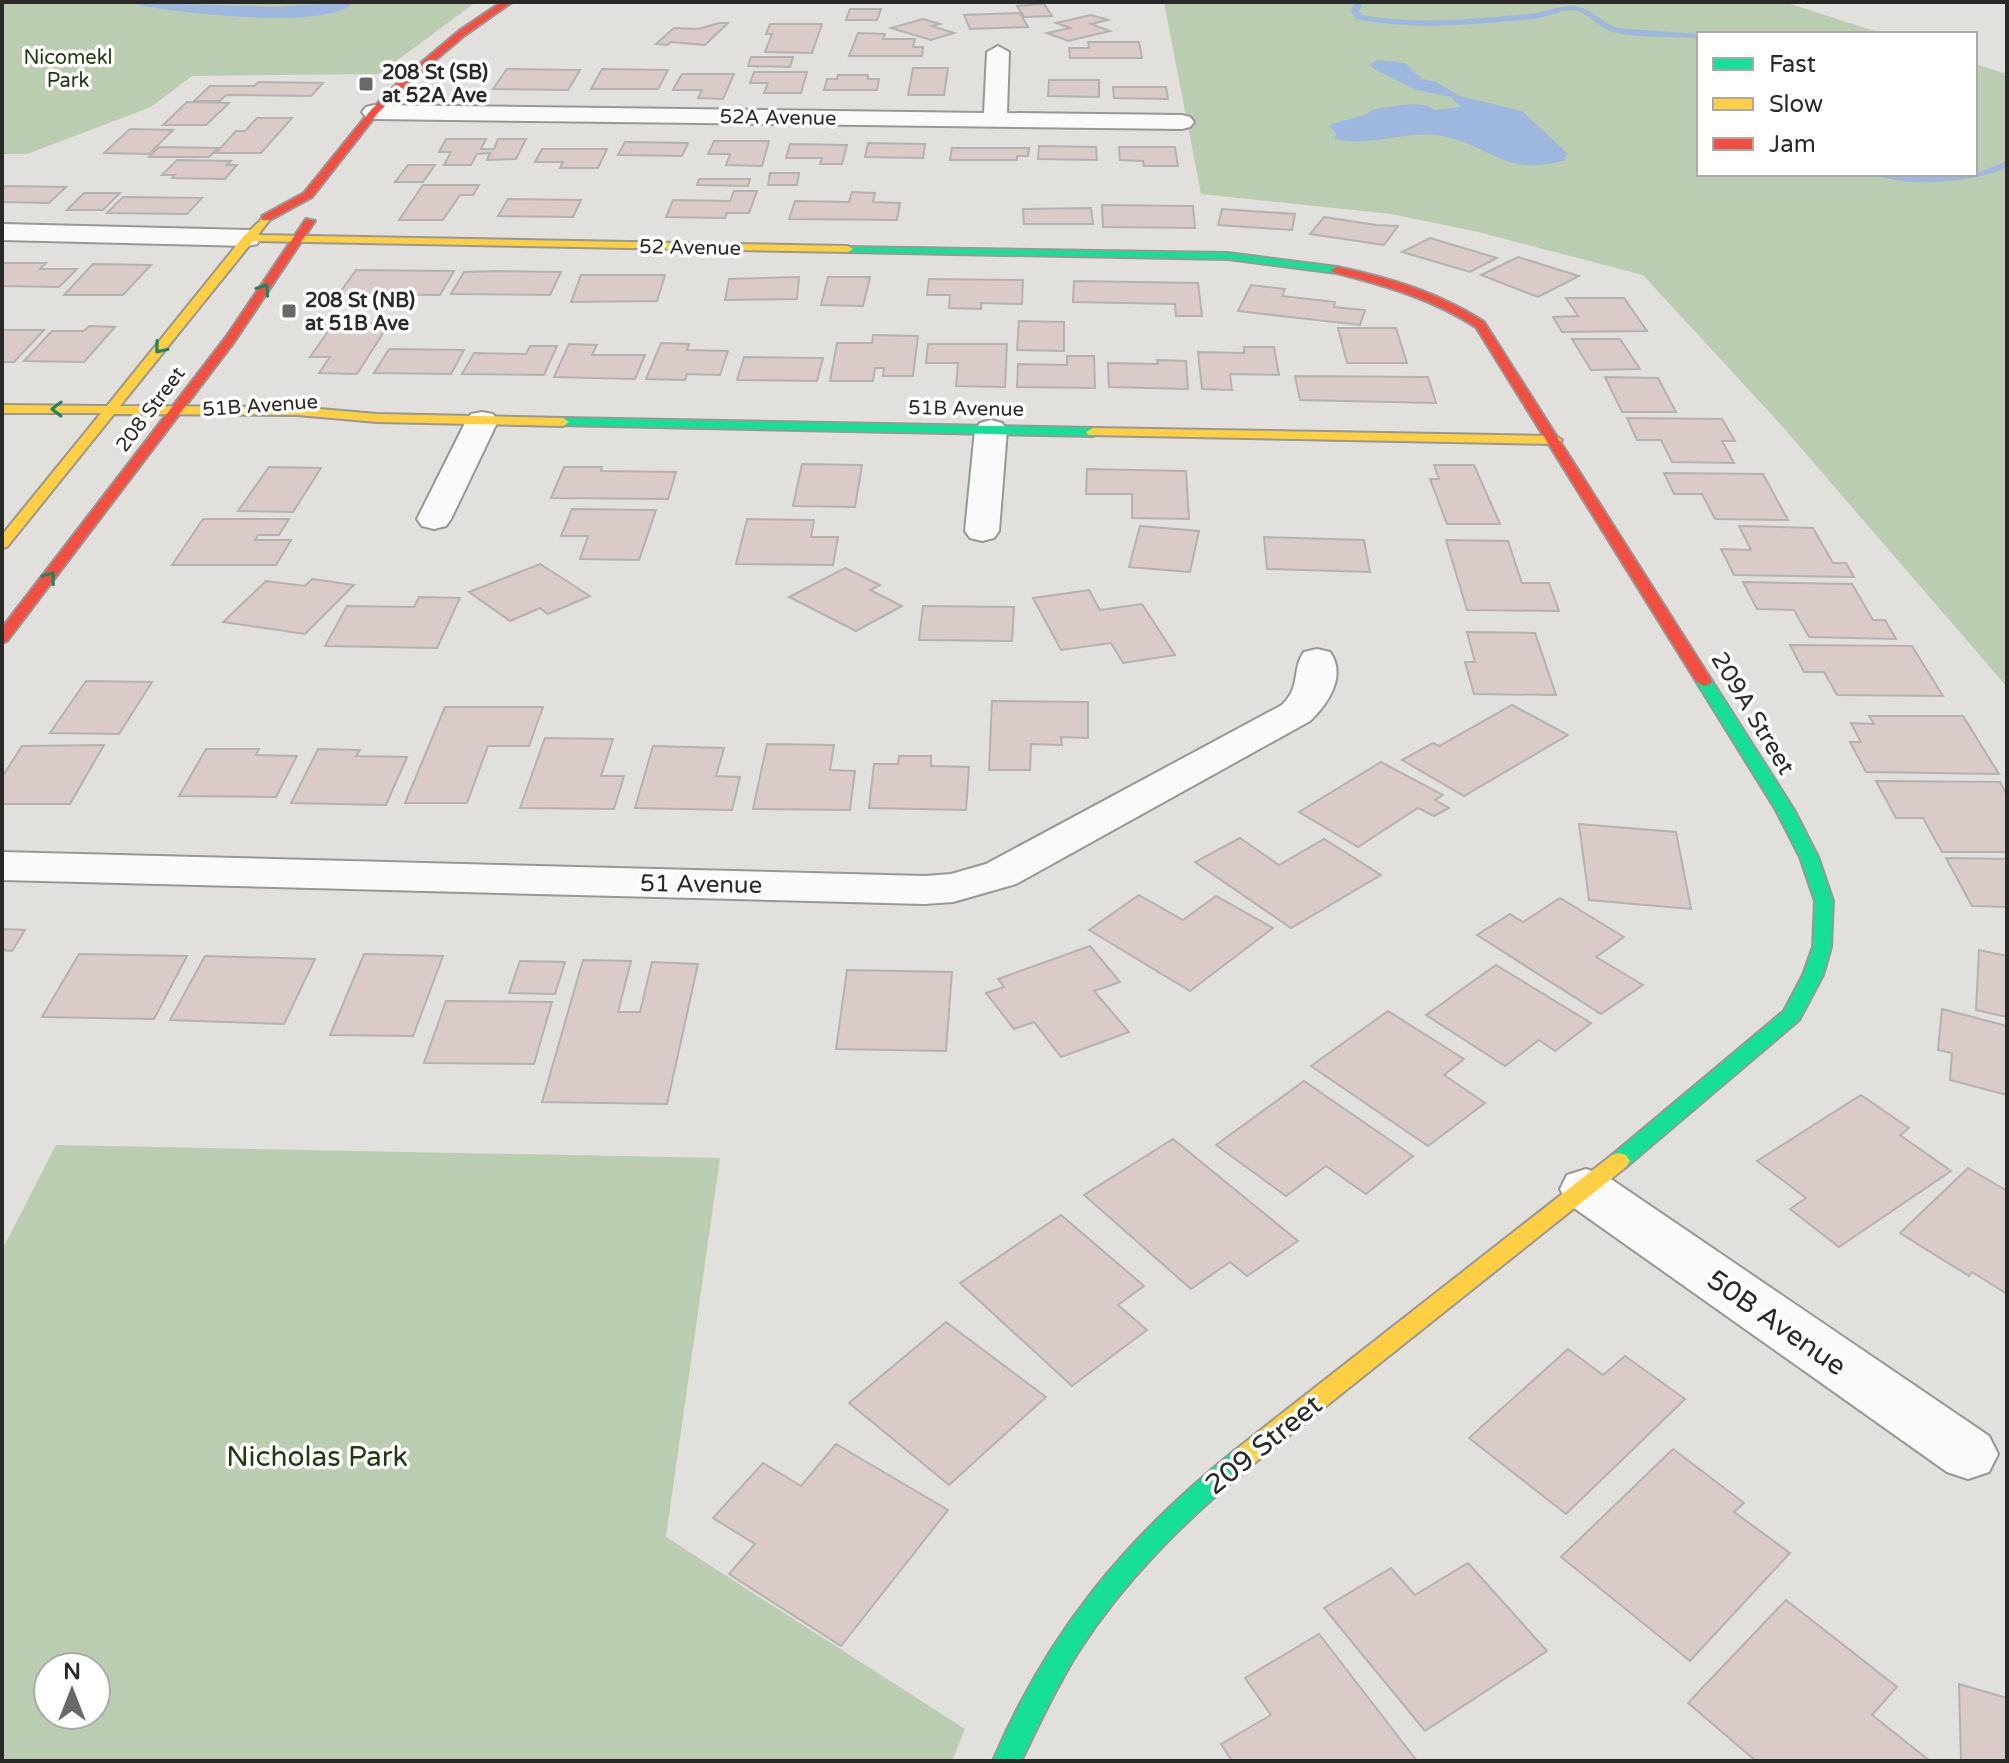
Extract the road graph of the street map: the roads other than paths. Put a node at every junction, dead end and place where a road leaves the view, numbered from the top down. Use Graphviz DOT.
graph roads {
  1 [pos="508,2"];
  2 [pos="998,52"];
  3 [pos="374,112"];
  4 [pos="995,120"];
  5 [pos="1182,122"];
  6 [pos="308,195"];
  7 [pos="2,232"];
  8 [pos="248,238"];
  9 [pos="298,240"];
  10 [pos="1375,280"];
  11 [pos="2,409"];
  12 [pos="111,410"];
  13 [pos="177,410"];
  14 [pos="377,418"];
  15 [pos="482,421"];
  16 [pos="254,429"];
  17 [pos="991,430"];
  18 [pos="63,431"];
  19 [pos="94,431"];
  20 [pos="160,432"];
  21 [pos="189,432"];
  22 [pos="1555,440"];
  23 [pos="434,519"];
  24 [pos="982,531"];
  25 [pos="2,544"];
  26 [pos="2,638"];
  27 [pos="1317,660"];
  28 [pos="2,866"];
  29 [pos="1586,1189"];
  30 [pos="1968,1454"];
  31 [pos="1007,1761"];
  1 -- 3 [label="street, 208 Street"];
  2 -- 4 [label="street"];
  3 -- 4 [label="street, 52A Avenue"];
  3 -- 6 [label="street, 208 Street"];
  4 -- 5 [label="street, 52A Avenue"];
  6 -- 8 [label="street, 208 Street"];
  6 -- 9 [label="street, 208 Street"];
  7 -- 8 [label="street, 52 Avenue"];
  8 -- 9 [label="street, 52 Avenue"];
  8 -- 12 [label="street, 208 Street, one-way"];
  9 -- 10 [label="street, 52 Avenue"];
  13 -- 9 [label="street, 208 Street, one-way"];
  10 -- 22 [label="street, 209A Street"];
  12 -- 11 [label="street, 51B Avenue, one-way"];
  12 -- 13 [label="street, 51B Avenue"];
  12 -- 19 [label="street, 208 Street"];
  13 -- 14 [label="street, 51B Avenue"];
  13 -- 20 [label="street, 208 Street"];
  14 -- 15 [label="street, 51B Avenue"];
  14 -- 16 [label="street, 51B Avenue"];
  15 -- 17 [label="street, 51B Avenue"];
  15 -- 23 [label="street"];
  17 -- 22 [label="street, 51B Avenue"];
  17 -- 24 [label="street"];
  18 -- 19 [label="street, 51B Avenue"];
  19 -- 20 [label="street, 51B Avenue"];
  19 -- 25 [label="street, 208 Street"];
  20 -- 21 [label="street, 51B Avenue"];
  26 -- 20 [label="street, 208 Street, one-way"];
  22 -- 29 [label="street, 209A Street"];
  27 -- 28 [label="street, 51 Avenue"];
  29 -- 30 [label="street, 50B Avenue"];
  29 -- 31 [label="street, 209 Street"];
}
